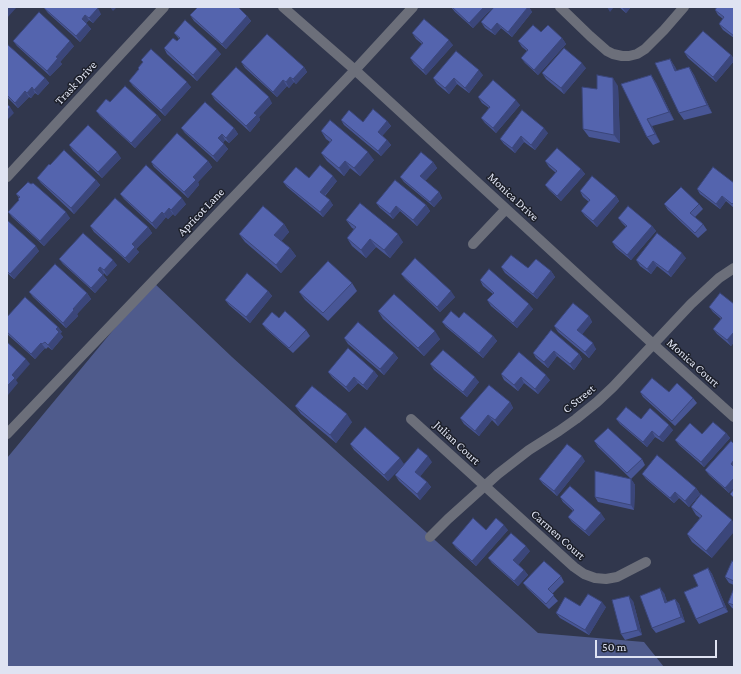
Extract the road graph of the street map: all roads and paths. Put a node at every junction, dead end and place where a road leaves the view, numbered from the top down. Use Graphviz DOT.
graph roads {
  1 [pos="164,7"];
  2 [pos="283,7"];
  3 [pos="413,7"];
  4 [pos="560,7"];
  5 [pos="684,7"];
  6 [pos="355,70"];
  7 [pos="7,177"];
  8 [pos="506,209"];
  9 [pos="473,244"];
  10 [pos="734,268"];
  11 [pos="653,344"];
  12 [pos="734,417"];
  13 [pos="411,419"];
  14 [pos="7,434"];
  15 [pos="484,486"];
  16 [pos="430,537"];
  17 [pos="646,562"];
  1 -- 7 [label="street, Trask Drive"];
  2 -- 6 [label="street, Monica Drive"];
  3 -- 6 [label="street, Apricot Lane"];
  4 -- 5 [label="street"];
  6 -- 8 [label="street, Monica Drive"];
  6 -- 14 [label="street, Apricot Lane"];
  8 -- 9 [label="street"];
  8 -- 11 [label="street, Monica Drive"];
  10 -- 11 [label="street, C Street"];
  11 -- 12 [label="street, Monica Court"];
  11 -- 15 [label="street, C Street"];
  13 -- 15 [label="street, Julian Court"];
  15 -- 16 [label="street, C Street"];
  15 -- 17 [label="street, Carmen Court"];
}
